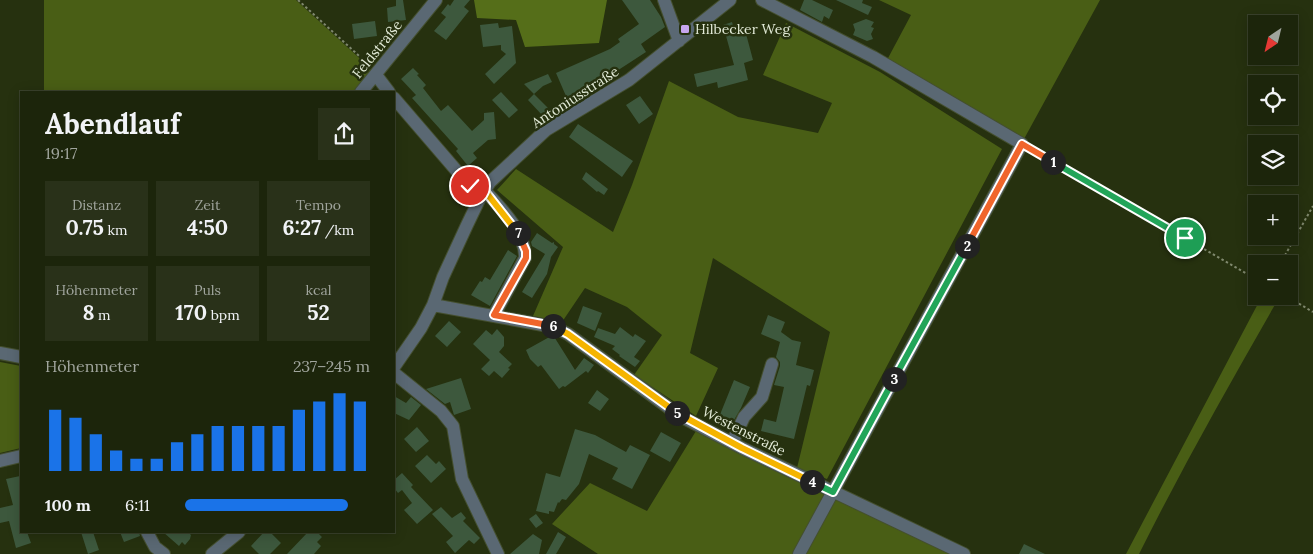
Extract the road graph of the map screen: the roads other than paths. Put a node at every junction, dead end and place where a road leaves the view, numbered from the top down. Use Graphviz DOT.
graph roads {
  1 [pos="436,0"];
  2 [pos="664,0"];
  3 [pos="730,0"];
  4 [pos="762,0"];
  5 [pos="679,41"];
  6 [pos="376,75"];
  7 [pos="362,91"];
  8 [pos="388,91"];
  9 [pos="395,99"];
  10 [pos="482,194"];
  11 [pos="433,305"];
  12 [pos="494,315"];
  13 [pos="0,353"];
  14 [pos="20,357"];
  15 [pos="772,364"];
  16 [pos="395,366"];
  17 [pos="395,374"];
  18 [pos="732,443"];
  19 [pos="20,456"];
  20 [pos="0,461"];
  21 [pos="833,492"];
  22 [pos="148,533"];
  23 [pos="238,533"];
  24 [pos="164,554"];
  25 [pos="212,554"];
  26 [pos="498,554"];
  27 [pos="799,554"];
  28 [pos="964,554"];
  1 -- 6 [label="street, Feldstraße"];
  2 -- 5 [label="street"];
  3 -- 5 [label="street, Antoniusstraße"];
  4 -- 21 [label="street"];
  5 -- 10 [label="street, Antoniusstraße"];
  6 -- 7 [label="street, Feldstraße"];
  6 -- 8 [label="street"];
  9 -- 10 [label="street"];
  10 -- 11 [label="street, Antoniusstraße"];
  10 -- 12 [label="street"];
  11 -- 12 [label="street, Westenstraße"];
  11 -- 16 [label="street, Antoniusstraße"];
  12 -- 18 [label="street, Westenstraße"];
  13 -- 14 [label="street"];
  15 -- 18 [label="street"];
  17 -- 26 [label="street"];
  18 -- 21 [label="street, Westenstraße"];
  19 -- 20 [label="street"];
  21 -- 27 [label="street"];
  21 -- 28 [label="street, Westenstraße"];
  22 -- 24 [label="street"];
  23 -- 25 [label="street"];
}
